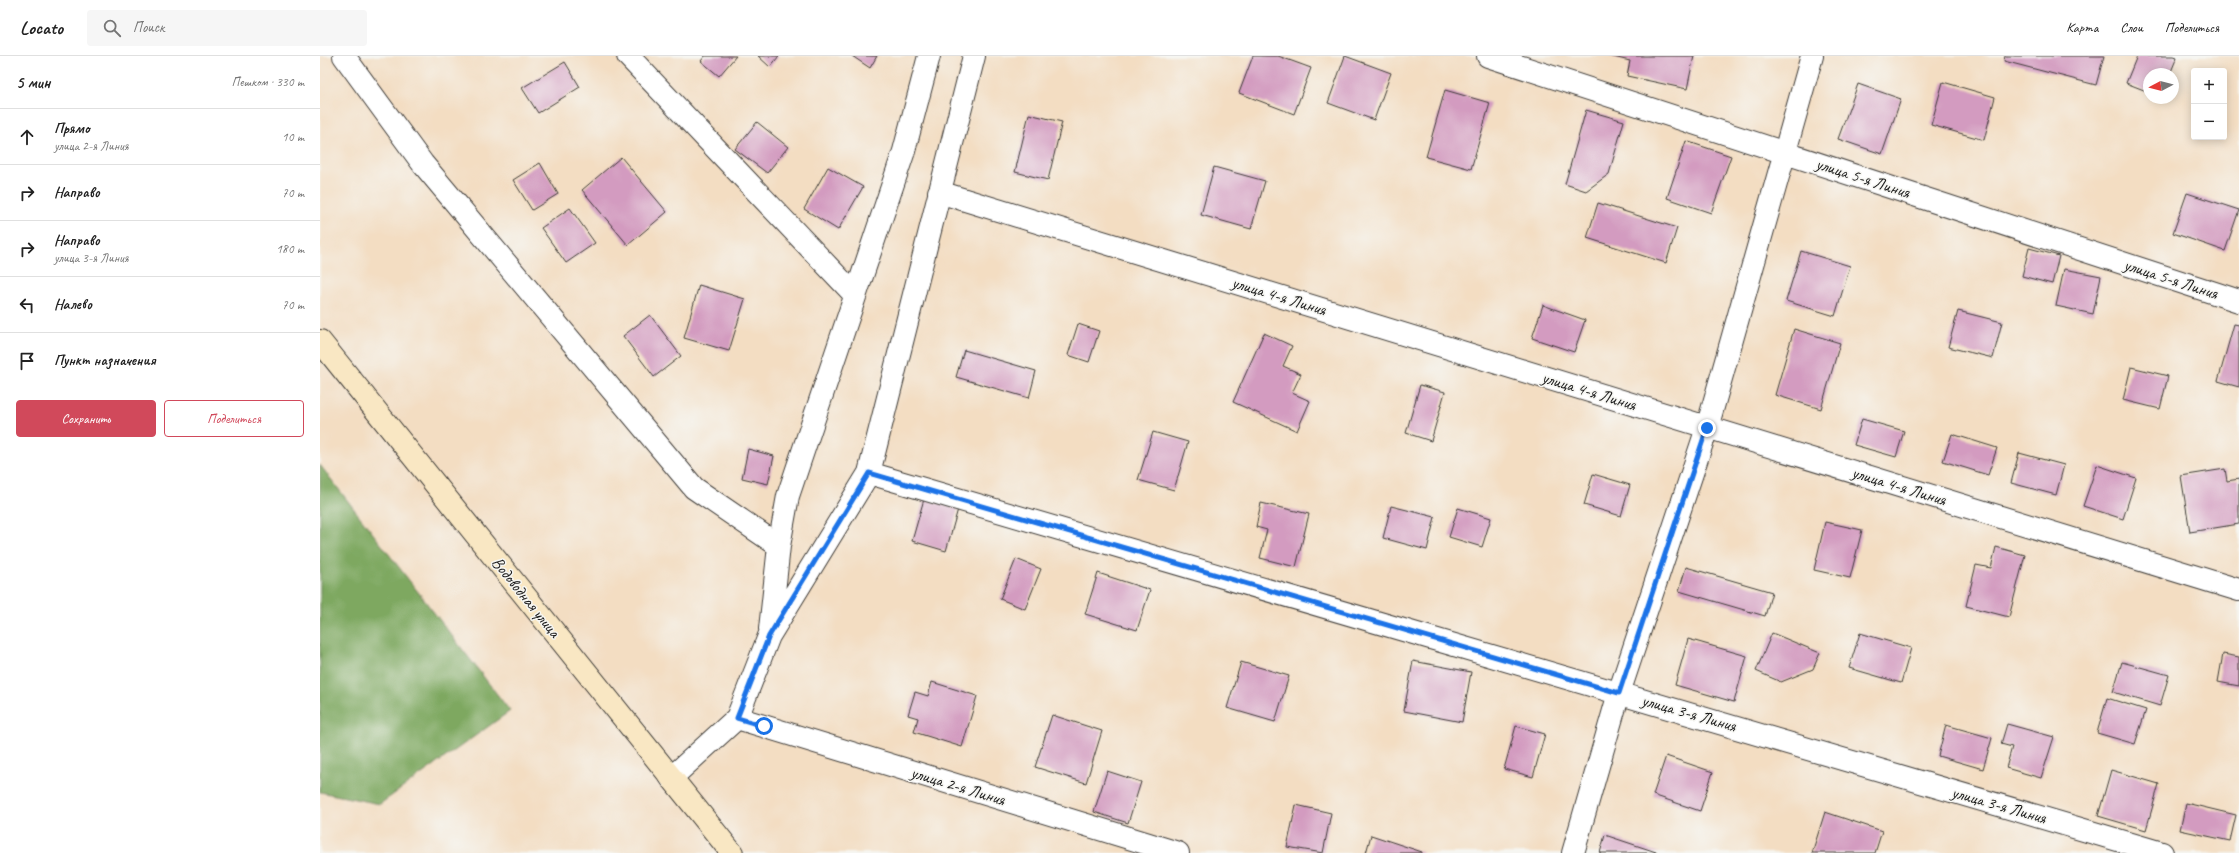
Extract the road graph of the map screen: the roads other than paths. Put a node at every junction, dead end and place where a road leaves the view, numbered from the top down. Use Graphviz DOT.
graph roads {
  1 [pos="344,56"];
  2 [pos="628,56"];
  3 [pos="929,56"];
  4 [pos="974,56"];
  5 [pos="1488,56"];
  6 [pos="1812,56"];
  7 [pos="1784,152"];
  8 [pos="939,192"];
  9 [pos="854,294"];
  10 [pos="2239,301"];
  11 [pos="320,341"];
  12 [pos="1707,428"];
  13 [pos="869,473"];
  14 [pos="779,546"];
  15 [pos="2239,590"];
  16 [pos="769,636"];
  17 [pos="1619,693"];
  18 [pos="737,718"];
  19 [pos="671,778"];
  20 [pos="732,853"];
  21 [pos="1178,853"];
  22 [pos="1573,853"];
  23 [pos="2162,853"];
  1 -- 14 [label="street"];
  2 -- 9 [label="street"];
  3 -- 9 [label="street"];
  4 -- 8 [label="street"];
  5 -- 7 [label="street, улица 5-я Линия"];
  6 -- 7 [label="street"];
  7 -- 10 [label="street, улица 5-я Линия"];
  7 -- 12 [label="street"];
  8 -- 12 [label="street, улица 4-я Линия"];
  8 -- 13 [label="street"];
  9 -- 14 [label="street"];
  11 -- 19 [label="street, Водоводная улица"];
  12 -- 15 [label="street, улица 4-я Линия"];
  12 -- 17 [label="street"];
  13 -- 16 [label="street"];
  13 -- 17 [label="street, улица 3-я Линия"];
  14 -- 16 [label="street"];
  16 -- 18 [label="street"];
  17 -- 22 [label="street"];
  17 -- 23 [label="street, улица 3-я Линия"];
  18 -- 19 [label="street"];
  18 -- 21 [label="street, улица 2-я Линия"];
  19 -- 20 [label="street, Водоводная улица"];
}
